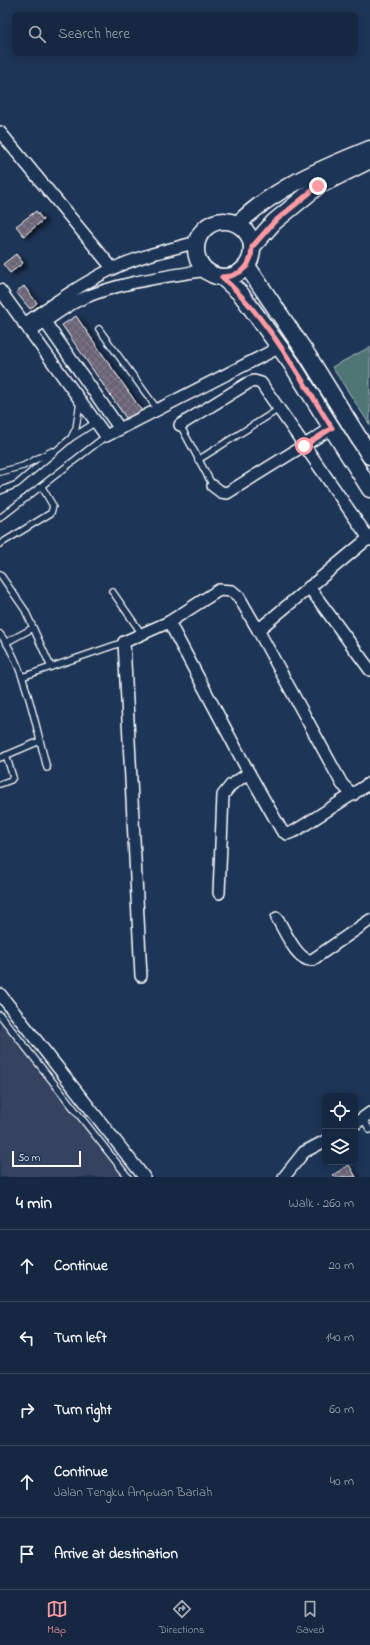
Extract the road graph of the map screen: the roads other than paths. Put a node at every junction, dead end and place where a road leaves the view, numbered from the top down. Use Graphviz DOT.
graph roads {
  1 [pos="0,132"];
  2 [pos="370,149"];
  3 [pos="370,160"];
  4 [pos="238,224"];
  5 [pos="197,242"];
  6 [pos="252,247"];
  7 [pos="247,266"];
  8 [pos="113,269"];
  9 [pos="206,270"];
  10 [pos="222,277"];
  11 [pos="0,290"];
  12 [pos="45,322"];
  13 [pos="27,328"];
  14 [pos="99,329"];
  15 [pos="280,347"];
  16 [pos="238,369"];
  17 [pos="248,383"];
  18 [pos="80,400"];
  19 [pos="279,409"];
  20 [pos="158,410"];
  21 [pos="96,422"];
  22 [pos="180,426"];
  23 [pos="332,428"];
  24 [pos="120,429"];
  25 [pos="106,436"];
  26 [pos="71,438"];
  27 [pos="61,446"];
  28 [pos="304,446"];
  29 [pos="370,456"];
  30 [pos="198,460"];
  31 [pos="0,472"];
  32 [pos="42,486"];
  33 [pos="213,486"];
  34 [pos="370,489"];
  35 [pos="0,491"];
  36 [pos="0,518"];
  37 [pos="369,538"];
  38 [pos="0,544"];
  39 [pos="0,574"];
  40 [pos="309,587"];
  41 [pos="112,591"];
  42 [pos="169,622"];
  43 [pos="32,628"];
  44 [pos="258,630"];
  45 [pos="0,634"];
  46 [pos="142,634"];
  47 [pos="7,642"];
  48 [pos="124,642"];
  49 [pos="51,667"];
  50 [pos="370,670"];
  51 [pos="22,677"];
  52 [pos="40,741"];
  53 [pos="6,755"];
  54 [pos="0,758"];
  55 [pos="46,768"];
  56 [pos="249,773"];
  57 [pos="370,782"];
  58 [pos="0,784"];
  59 [pos="353,795"];
  60 [pos="219,893"];
  61 [pos="277,918"];
  62 [pos="370,920"];
  63 [pos="141,976"];
  64 [pos="0,994"];
  65 [pos="0,1015"];
  66 [pos="363,1118"];
  67 [pos="370,1130"];
  68 [pos="322,1142"];
  69 [pos="128,1177"];
  70 [pos="144,1177"];
  71 [pos="284,1177"];
  1 -- 8 [label="street"];
  2 -- 4 [label="main road"];
  3 -- 6 [label="main road"];
  4 -- 5 [label="main road"];
  4 -- 6 [label="main road"];
  5 -- 8 [label="street"];
  5 -- 9 [label="main road"];
  6 -- 7 [label="main road"];
  7 -- 10 [label="main road"];
  7 -- 29 [label="main road"];
  8 -- 13 [label="street"];
  9 -- 10 [label="main road"];
  9 -- 12 [label="street"];
  10 -- 15 [label="main road"];
  11 -- 13 [label="street"];
  12 -- 13 [label="street"];
  12 -- 24 [label="street"];
  13 -- 18 [label="street"];
  14 -- 20 [label="lane"];
  15 -- 16 [label="street"];
  15 -- 23 [label="main road"];
  16 -- 17 [label="street"];
  16 -- 20 [label="street"];
  17 -- 19 [label="street"];
  17 -- 22 [label="street"];
  18 -- 21 [label="street"];
  18 -- 26 [label="lane"];
  19 -- 28 [label="street"];
  19 -- 30 [label="lane"];
  20 -- 24 [label="street"];
  21 -- 25 [label="street"];
  21 -- 26 [label="lane"];
  22 -- 30 [label="lane"];
  23 -- 28 [label="street"];
  23 -- 34 [label="main road"];
  24 -- 25 [label="street"];
  25 -- 32 [label="lane"];
  26 -- 27 [label="lane"];
  27 -- 31 [label="lane"];
  27 -- 35 [label="lane"];
  28 -- 33 [label="street"];
  28 -- 37 [label="street"];
  30 -- 33 [label="lane"];
  32 -- 36 [label="lane"];
  32 -- 38 [label="lane"];
  37 -- 40 [label="street"];
  39 -- 43 [label="lane"];
  40 -- 44 [label="street"];
  40 -- 50 [label="street"];
  41 -- 46 [label="lane"];
  42 -- 44 [label="street"];
  42 -- 46 [label="street"];
  42 -- 56 [label="street"];
  43 -- 47 [label="lane"];
  43 -- 49 [label="lane"];
  44 -- 59 [label="street"];
  45 -- 47 [label="lane"];
  46 -- 48 [label="street"];
  47 -- 51 [label="lane"];
  48 -- 49 [label="lane"];
  48 -- 63 [label="street"];
  49 -- 51 [label="lane"];
  51 -- 52 [label="lane"];
  52 -- 53 [label="lane"];
  52 -- 55 [label="lane"];
  53 -- 54 [label="lane"];
  53 -- 58 [label="lane"];
  56 -- 59 [label="street"];
  56 -- 60 [label="street"];
  57 -- 59 [label="street"];
  61 -- 62 [label="street"];
  64 -- 70 [label="street"];
  65 -- 69 [label="lane"];
  66 -- 67 [label="lane"];
  68 -- 71 [label="street"];
}
